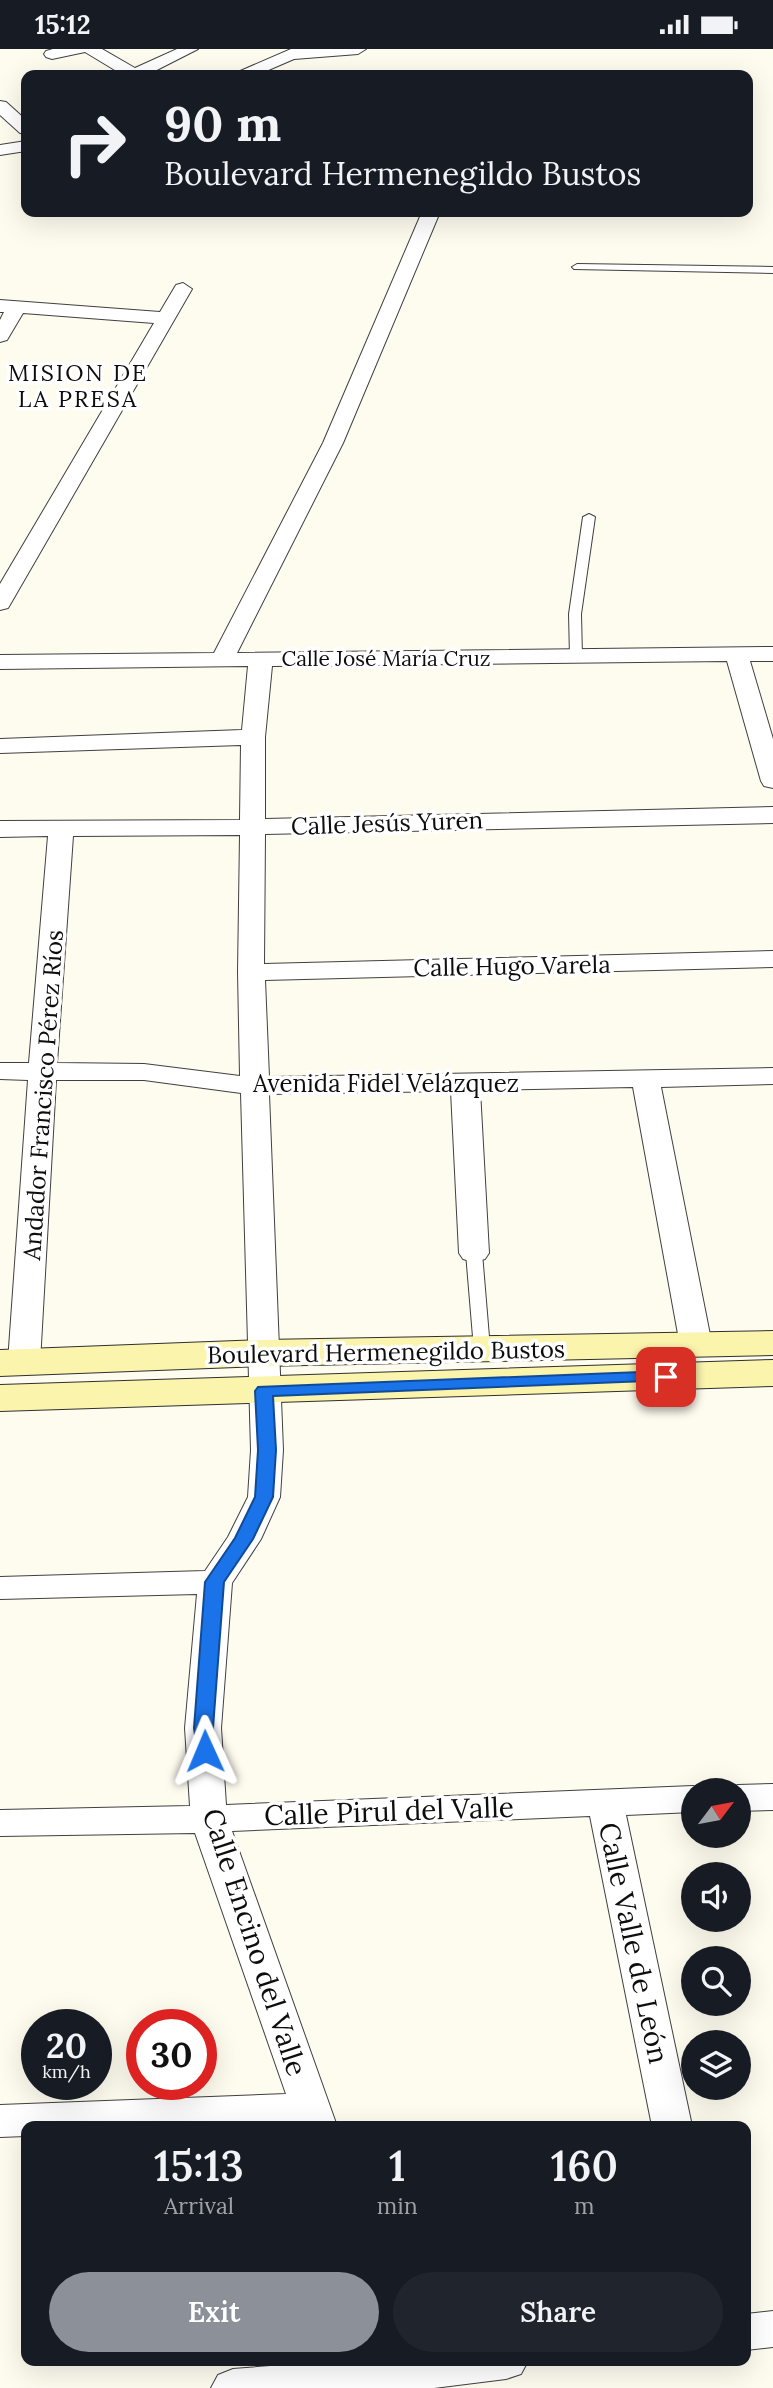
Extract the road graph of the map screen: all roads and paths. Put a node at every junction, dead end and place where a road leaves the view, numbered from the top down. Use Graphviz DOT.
graph roads {
  1 [pos="80,49"];
  2 [pos="90,49"];
  3 [pos="190,49"];
  4 [pos="358,49"];
  5 [pos="52,54"];
  6 [pos="126,70"];
  7 [pos="145,70"];
  8 [pos="255,70"];
  9 [pos="0,86"];
  10 [pos="11,108"];
  11 [pos="21,147"];
  12 [pos="0,150"];
  13 [pos="428,217"];
  14 [pos="577,267"];
  15 [pos="773,270"];
  16 [pos="183,289"];
  17 [pos="9,307"];
  18 [pos="165,318"];
  19 [pos="0,336"];
  20 [pos="589,517"];
  21 [pos="0,603"];
  22 [pos="737,655"];
  23 [pos="773,655"];
  24 [pos="576,657"];
  25 [pos="223,658"];
  26 [pos="261,658"];
  27 [pos="0,662"];
  28 [pos="253,737"];
  29 [pos="0,746"];
  30 [pos="773,781"];
  31 [pos="773,815"];
  32 [pos="253,827"];
  33 [pos="0,829"];
  34 [pos="61,829"];
  35 [pos="773,959"];
  36 [pos="251,972"];
  37 [pos="0,1071"];
  38 [pos="42,1072"];
  39 [pos="773,1076"];
  40 [pos="646,1080"];
  41 [pos="465,1083"];
  42 [pos="256,1086"];
  43 [pos="474,1253"];
  44 [pos="773,1343"];
  45 [pos="696,1345"];
  46 [pos="482,1349"];
  47 [pos="12,1362"];
  48 [pos="263,1372"];
  49 [pos="773,1373"];
  50 [pos="0,1398"];
  51 [pos="215,1582"];
  52 [pos="0,1588"];
  53 [pos="773,1797"];
  54 [pos="751,1798"];
  55 [pos="681,1799"];
  56 [pos="605,1802"];
  57 [pos="209,1819"];
  58 [pos="0,1823"];
  59 [pos="314,2118"];
  60 [pos="0,2121"];
  61 [pos="671,2121"];
  62 [pos="773,2329"];
  63 [pos="751,2331"];
  64 [pos="467,2366"];
  65 [pos="404,2374"];
  66 [pos="233,2388"];
  1 -- 5 [label="street"];
  2 -- 6 [label="street"];
  3 -- 7 [label="street"];
  4 -- 8 [label="street"];
  9 -- 10 [label="street"];
  11 -- 12 [label="street"];
  13 -- 25 [label="street"];
  14 -- 15 [label="lane"];
  16 -- 18 [label="street"];
  17 -- 18 [label="street"];
  17 -- 19 [label="street"];
  18 -- 21 [label="street"];
  20 -- 24 [label="lane"];
  22 -- 23 [label="street, Calle José María Cruz"];
  22 -- 24 [label="street, Calle José María Cruz"];
  22 -- 30 [label="street"];
  24 -- 26 [label="street, Calle José María Cruz"];
  25 -- 26 [label="street, Calle José María Cruz"];
  25 -- 27 [label="street, Calle José María Cruz"];
  26 -- 28 [label="street, Calle Encino del Valle"];
  28 -- 29 [label="street"];
  28 -- 32 [label="street, Calle Encino del Valle"];
  31 -- 32 [label="street, Calle Jesús Yuren"];
  32 -- 34 [label="street, Calle Jesús Yuren"];
  32 -- 36 [label="street, Calle Encino del Valle"];
  33 -- 34 [label="street, Calle Jesús Yuren"];
  34 -- 38 [label="street, Andador Francisco Pérez Ríos"];
  35 -- 36 [label="street, Calle Hugo Varela"];
  36 -- 42 [label="street, Calle Encino del Valle"];
  37 -- 38 [label="street, Avenida Fidel Velázquez"];
  38 -- 42 [label="street, Avenida Fidel Velázquez"];
  38 -- 47 [label="street, Andador Francisco Pérez Ríos"];
  39 -- 40 [label="street, Avenida Fidel Velázquez"];
  40 -- 41 [label="street, Avenida Fidel Velázquez"];
  40 -- 45 [label="street"];
  41 -- 42 [label="street, Avenida Fidel Velázquez"];
  41 -- 43 [label="street"];
  42 -- 48 [label="street, Calle Encino del Valle"];
  43 -- 46 [label="lane"];
  44 -- 45 [label="street, Boulevard Hermenegildo Bustos"];
  45 -- 46 [label="street, Boulevard Hermenegildo Bustos"];
  46 -- 48 [label="street, Boulevard Hermenegildo Bustos"];
  47 -- 48 [label="street, Boulevard Hermenegildo Bustos"];
  48 -- 49 [label="street, Boulevard Hermenegildo Bustos"];
  48 -- 50 [label="street, Boulevard Hermenegildo Bustos"];
  48 -- 51 [label="street, Calle Encino del Valle"];
  51 -- 52 [label="street"];
  51 -- 57 [label="street, Calle Encino del Valle"];
  53 -- 54 [label="street"];
  55 -- 56 [label="street, Calle Pirul del Valle"];
  56 -- 57 [label="street, Calle Pirul del Valle"];
  56 -- 61 [label="street, Calle Valle de León"];
  57 -- 58 [label="street, Calle Pirul del Valle"];
  57 -- 59 [label="street, Calle Encino del Valle"];
  59 -- 60 [label="street"];
  62 -- 63 [label="street"];
  64 -- 65 [label="street"];
  65 -- 66 [label="street"];
}
